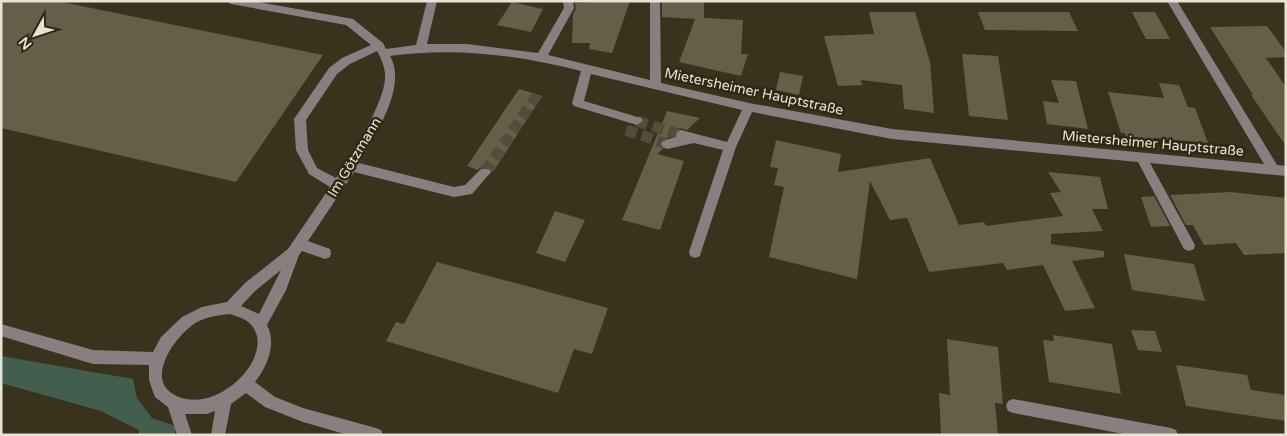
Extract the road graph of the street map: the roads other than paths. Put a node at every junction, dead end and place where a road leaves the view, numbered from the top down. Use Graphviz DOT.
graph roads {
  1 [pos="231,1"];
  2 [pos="432,1"];
  3 [pos="568,1"];
  4 [pos="655,1"];
  5 [pos="1172,1"];
  6 [pos="421,48"];
  7 [pos="382,49"];
  8 [pos="540,57"];
  9 [pos="587,70"];
  10 [pos="655,86"];
  11 [pos="749,107"];
  12 [pos="620,116"];
  13 [pos="637,121"];
  14 [pos="626,130"];
  15 [pos="681,135"];
  16 [pos="694,138"];
  17 [pos="667,144"];
  18 [pos="730,147"];
  19 [pos="1140,157"];
  20 [pos="351,166"];
  21 [pos="1274,170"];
  22 [pos="485,172"];
  23 [pos="1286,172"];
  24 [pos="338,185"];
  25 [pos="1189,245"];
  26 [pos="296,248"];
  27 [pos="325,252"];
  28 [pos="696,252"];
  29 [pos="230,308"];
  30 [pos="260,324"];
  31 [pos="1,330"];
  32 [pos="157,360"];
  33 [pos="246,384"];
  34 [pos="224,400"];
  35 [pos="175,405"];
  36 [pos="1013,406"];
  37 [pos="185,435"];
  38 [pos="218,435"];
  39 [pos="376,435"];
  40 [pos="1171,435"];
  1 -- 7 [label="street"];
  2 -- 6 [label="street"];
  3 -- 8 [label="street"];
  4 -- 10 [label="street"];
  5 -- 21 [label="street"];
  6 -- 7 [label="street, Mietersheimer Hauptstraße"];
  6 -- 8 [label="street, Mietersheimer Hauptstraße"];
  7 -- 20 [label="street, Im Götzmann"];
  7 -- 24 [label="street, Mietersheimer Hauptstraße"];
  8 -- 9 [label="street, Mietersheimer Hauptstraße"];
  9 -- 10 [label="street, Mietersheimer Hauptstraße"];
  9 -- 12 [label="street"];
  10 -- 11 [label="street, Mietersheimer Hauptstraße"];
  11 -- 18 [label="street"];
  11 -- 19 [label="street, Mietersheimer Hauptstraße"];
  12 -- 13 [label="street"];
  12 -- 14 [label="street"];
  15 -- 16 [label="street"];
  16 -- 17 [label="street"];
  16 -- 18 [label="street"];
  18 -- 28 [label="street"];
  19 -- 21 [label="street, Mietersheimer Hauptstraße"];
  19 -- 25 [label="street"];
  20 -- 22 [label="street"];
  20 -- 24 [label="street, Im Götzmann"];
  21 -- 23 [label="street, Mietersheimer Hauptstraße"];
  24 -- 26 [label="street, Im Götzmann"];
  26 -- 27 [label="street"];
  26 -- 29 [label="street, Im Götzmann"];
  26 -- 30 [label="street, Im Götzmann"];
  29 -- 30 [label="street"];
  29 -- 32 [label="street"];
  30 -- 33 [label="street"];
  31 -- 32 [label="street"];
  32 -- 35 [label="street"];
  33 -- 34 [label="street"];
  33 -- 39 [label="street"];
  34 -- 35 [label="street"];
  34 -- 38 [label="street"];
  35 -- 37 [label="street"];
  36 -- 40 [label="street"];
}
